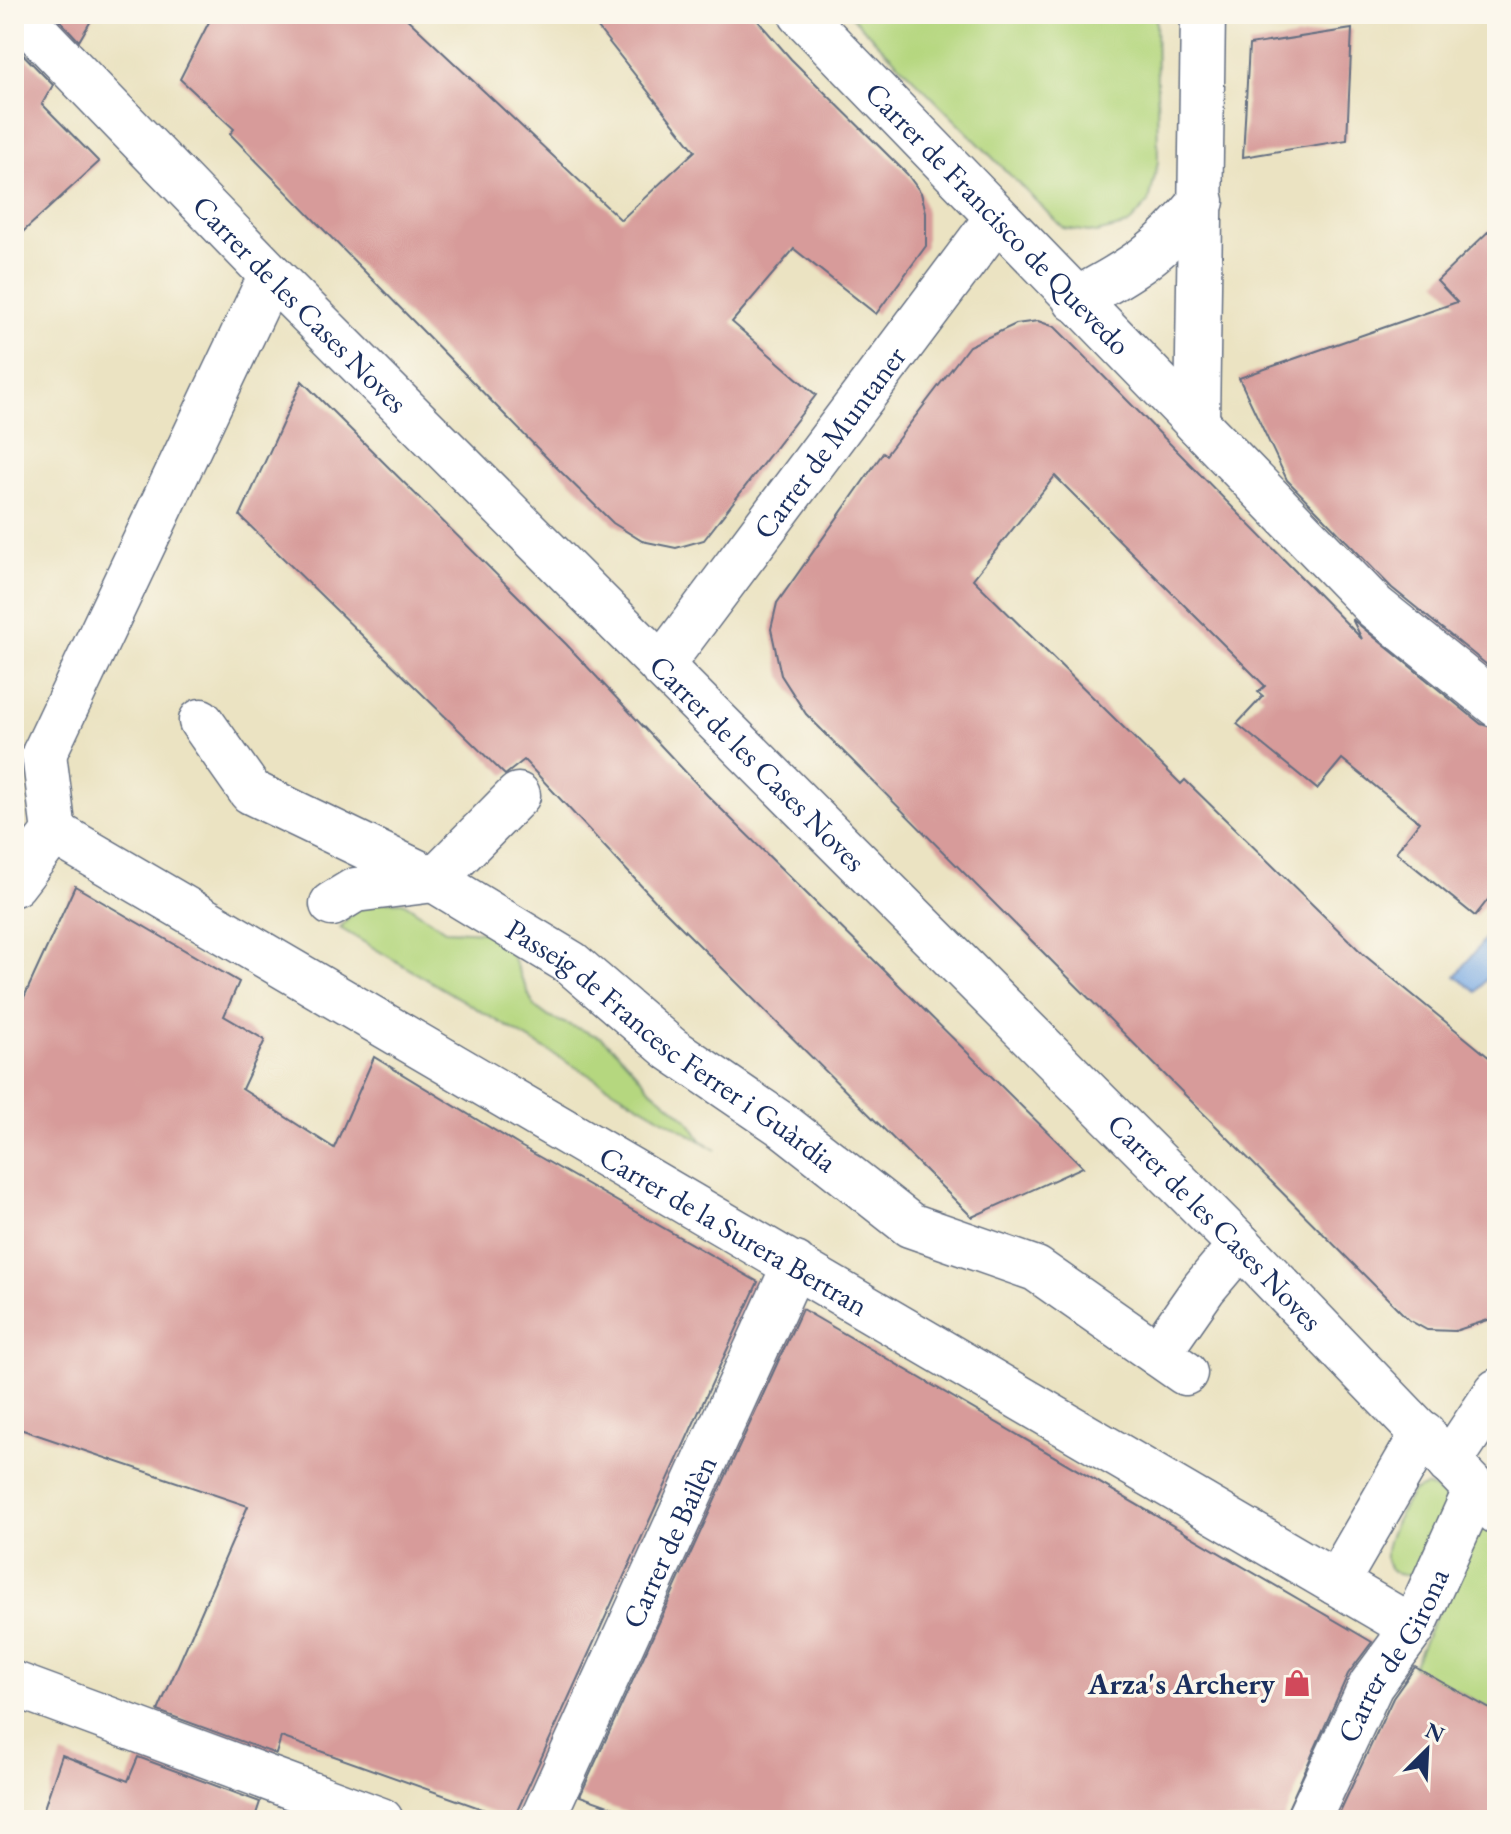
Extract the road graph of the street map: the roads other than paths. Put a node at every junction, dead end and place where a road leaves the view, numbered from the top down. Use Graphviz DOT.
graph roads {
  1 [pos="19,14"];
  2 [pos="801,14"];
  3 [pos="1203,14"];
  4 [pos="1202,201"];
  5 [pos="996,219"];
  6 [pos="271,275"];
  7 [pos="1075,300"];
  8 [pos="1197,423"];
  9 [pos="661,666"];
  10 [pos="1497,705"];
  11 [pos="201,721"];
  12 [pos="29,762"];
  13 [pos="518,795"];
  14 [pos="54,832"];
  15 [pos="434,880"];
  16 [pos="14,884"];
  17 [pos="332,904"];
  18 [pos="1240,1245"];
  19 [pos="795,1264"];
  20 [pos="1497,1391"];
  21 [pos="1461,1474"];
  22 [pos="1336,1583"];
  23 [pos="1413,1628"];
  24 [pos="14,1684"];
  25 [pos="381,1820"];
  26 [pos="542,1820"];
  27 [pos="1308,1820"];
  1 -- 6 [label="street, Carrer de les Cases Noves"];
  2 -- 5 [label="street, Carrer de Francisco de Quevedo"];
  3 -- 4 [label="street"];
  4 -- 7 [label="street"];
  4 -- 8 [label="street"];
  5 -- 7 [label="street, Carrer de Francisco de Quevedo"];
  5 -- 9 [label="street, Carrer de Muntaner"];
  6 -- 9 [label="street, Carrer de les Cases Noves"];
  6 -- 12 [label="street"];
  7 -- 8 [label="street, Carrer de Francisco de Quevedo"];
  8 -- 10 [label="street, Carrer de Francisco de Quevedo"];
  9 -- 18 [label="street, Carrer de les Cases Noves"];
  11 -- 15 [label="street, Passeig de Francesc Ferrer i Guàrdia"];
  12 -- 14 [label="street"];
  13 -- 15 [label="street"];
  14 -- 16 [label="street"];
  14 -- 19 [label="street, Carrer de la Surera Bertran"];
  15 -- 17 [label="street"];
  15 -- 18 [label="street, Passeig de Francesc Ferrer i Guàrdia"];
  18 -- 21 [label="street, Carrer de les Cases Noves"];
  19 -- 22 [label="street, Carrer de la Surera Bertran"];
  19 -- 26 [label="street, Carrer de Bailèn"];
  20 -- 21 [label="street, Carrer de Girona"];
  21 -- 22 [label="street"];
  21 -- 23 [label="street, Carrer de Girona"];
  22 -- 23 [label="street, Carrer de la Surera Bertran"];
  23 -- 27 [label="street, Carrer de Girona"];
  24 -- 25 [label="street"];
}
